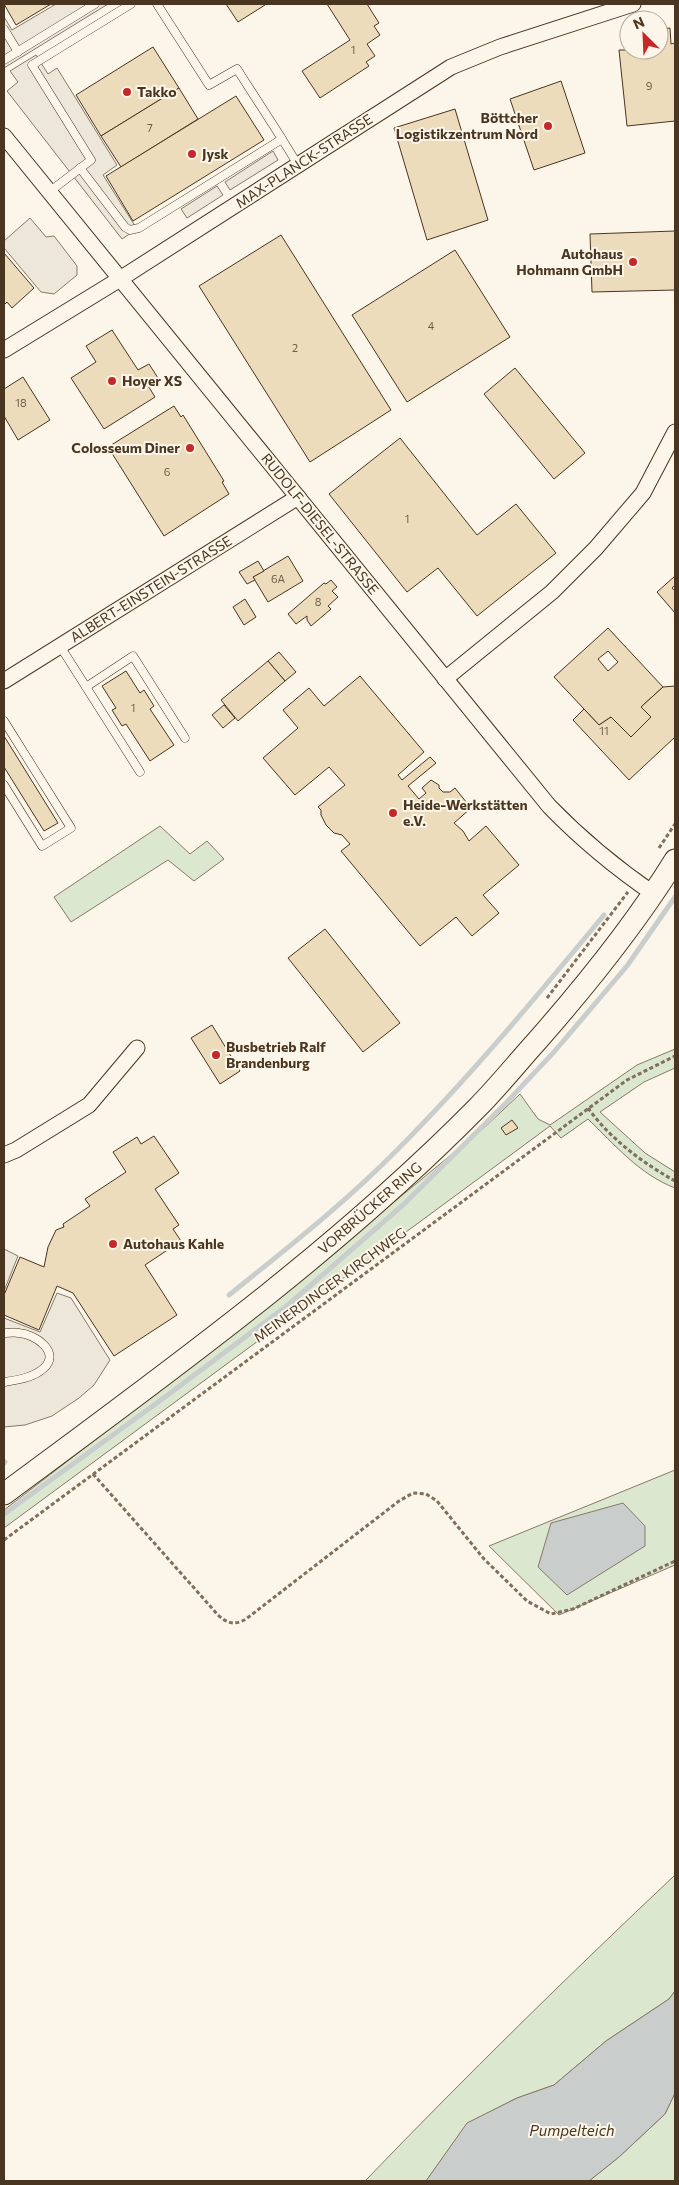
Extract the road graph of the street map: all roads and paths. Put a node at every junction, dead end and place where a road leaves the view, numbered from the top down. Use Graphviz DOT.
graph roads {
  1 [pos="95,4"];
  2 [pos="130,4"];
  3 [pos="157,4"];
  4 [pos="624,5"];
  5 [pos="4,29"];
  6 [pos="18,52"];
  7 [pos="4,60"];
  8 [pos="4,136"];
  9 [pos="282,139"];
  10 [pos="298,165"];
  11 [pos="80,168"];
  12 [pos="49,192"];
  13 [pos="120,279"];
  14 [pos="4,350"];
  15 [pos="675,432"];
  16 [pos="298,497"];
  17 [pos="60,646"];
  18 [pos="445,679"];
  19 [pos="4,682"];
  20 [pos="86,687"];
  21 [pos="4,720"];
  22 [pos="185,738"];
  23 [pos="140,772"];
  24 [pos="4,785"];
  25 [pos="675,860"];
  26 [pos="654,894"];
  27 [pos="622,900"];
  28 [pos="546,999"];
  29 [pos="137,1048"];
  30 [pos="675,1056"];
  31 [pos="588,1108"];
  32 [pos="4,1154"];
  33 [pos="675,1181"];
  34 [pos="4,1333"];
  35 [pos="4,1382"];
  36 [pos="93,1474"];
  37 [pos="4,1494"];
  38 [pos="4,1540"];
  39 [pos="675,1561"];
  1 -- 6 [label="lane"];
  2 -- 11 [label="lane"];
  3 -- 9 [label="lane"];
  4 -- 10 [label="street, MAX-PLANCK-STRASSE"];
  5 -- 6 [label="lane"];
  6 -- 7 [label="lane"];
  8 -- 12 [label="street, RUDOLF-DIESEL-STRASSE"];
  9 -- 10 [label="lane"];
  9 -- 11 [label="lane"];
  10 -- 13 [label="street, MAX-PLANCK-STRASSE"];
  11 -- 12 [label="lane"];
  12 -- 13 [label="street, RUDOLF-DIESEL-STRASSE"];
  13 -- 14 [label="street, MAX-PLANCK-STRASSE"];
  13 -- 16 [label="street, RUDOLF-DIESEL-STRASSE"];
  15 -- 18 [label="street"];
  16 -- 17 [label="street, ALBERT-EINSTEIN-STRASSE"];
  16 -- 18 [label="street, RUDOLF-DIESEL-STRASSE"];
  17 -- 19 [label="street, ALBERT-EINSTEIN-STRASSE"];
  17 -- 20 [label="lane"];
  18 -- 26 [label="street, RUDOLF-DIESEL-STRASSE"];
  20 -- 22 [label="lane"];
  20 -- 23 [label="lane"];
  21 -- 24 [label="lane"];
  25 -- 26 [label="main road, VORBRÜCKER RING"];
  26 -- 37 [label="main road, VORBRÜCKER RING"];
  27 -- 28 [label="path"];
  29 -- 32 [label="street"];
  30 -- 31 [label="path, MEINERDINGER KIRCHWEG"];
  31 -- 33 [label="path"];
  31 -- 36 [label="path, MEINERDINGER KIRCHWEG"];
  34 -- 35 [label="lane"];
  36 -- 38 [label="path, MEINERDINGER KIRCHWEG"];
  36 -- 39 [label="path"];
}
